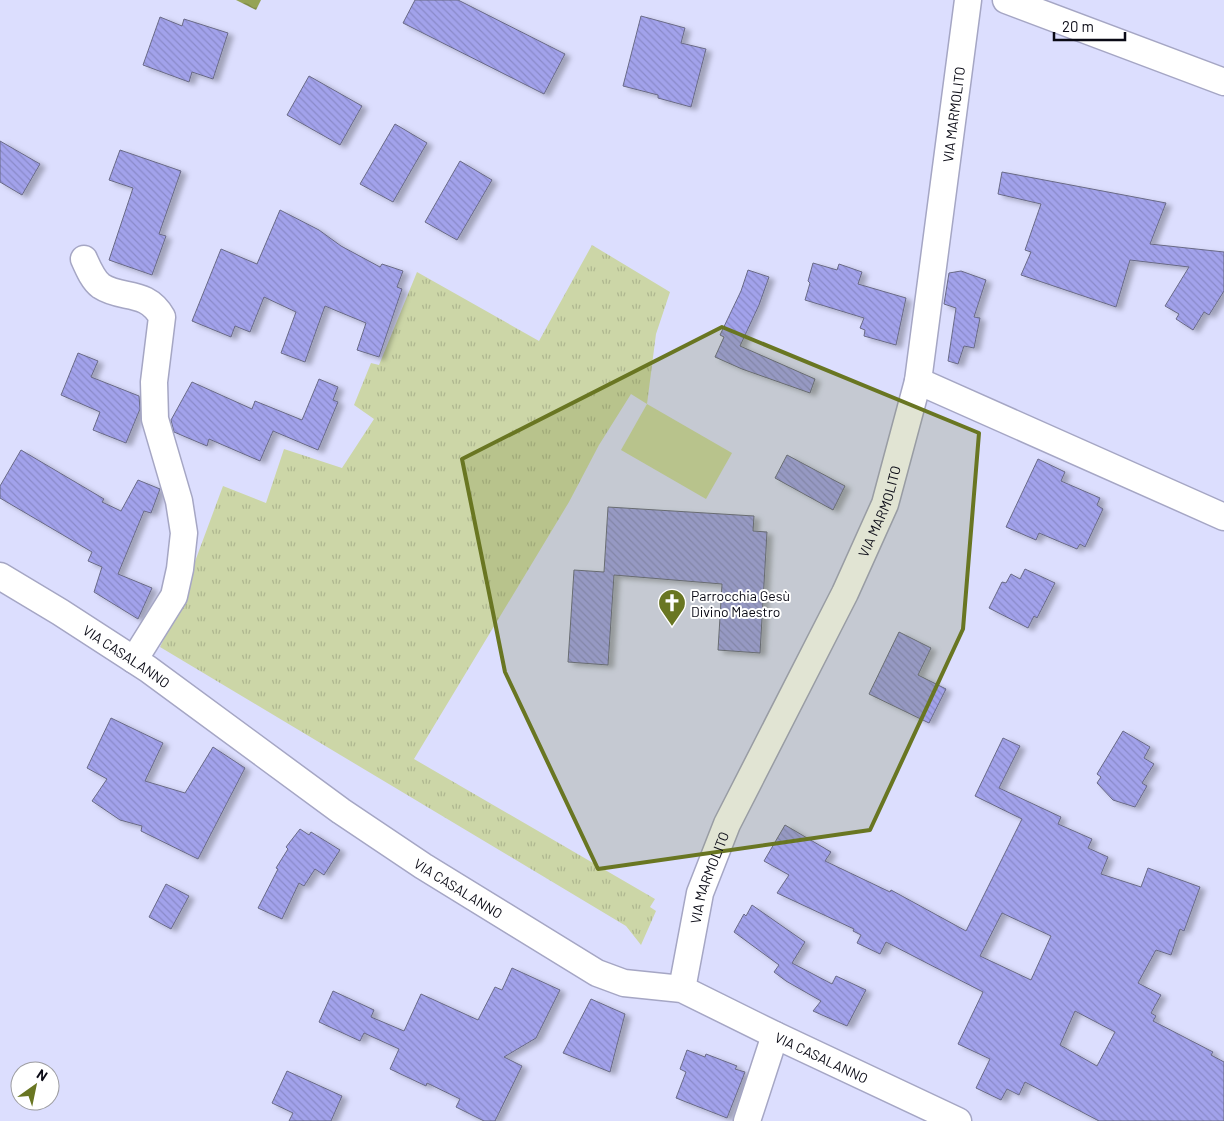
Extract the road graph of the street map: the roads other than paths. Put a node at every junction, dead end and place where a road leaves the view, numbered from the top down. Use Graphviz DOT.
graph roads {
  1 [pos="968,0"];
  2 [pos="1006,0"];
  3 [pos="1224,82"];
  4 [pos="84,259"];
  5 [pos="918,381"];
  6 [pos="1224,517"];
  7 [pos="0,576"];
  8 [pos="134,660"];
  9 [pos="682,989"];
  10 [pos="775,1035"];
  11 [pos="747,1121"];
  12 [pos="958,1121"];
  1 -- 5 [label="street, VIA MARMOLITO"];
  2 -- 3 [label="street"];
  4 -- 8 [label="street"];
  5 -- 6 [label="street"];
  5 -- 9 [label="street, VIA MARMOLITO"];
  7 -- 8 [label="street, VIA CASALANNO"];
  8 -- 9 [label="street, VIA CASALANNO"];
  9 -- 10 [label="street, VIA CASALANNO"];
  10 -- 11 [label="street"];
  10 -- 12 [label="street, VIA CASALANNO"];
}
